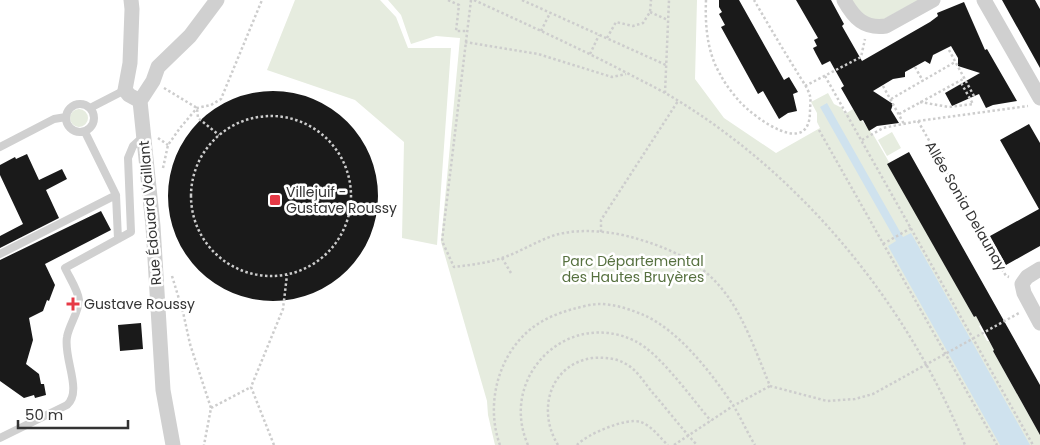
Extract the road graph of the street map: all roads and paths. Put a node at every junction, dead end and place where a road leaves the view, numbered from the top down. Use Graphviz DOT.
graph roads {
  1 [pos="130,0"];
  2 [pos="217,0"];
  3 [pos="262,0"];
  4 [pos="448,0"];
  5 [pos="472,0"];
  6 [pos="522,0"];
  7 [pos="651,0"];
  8 [pos="669,0"];
  9 [pos="706,0"];
  10 [pos="754,0"];
  11 [pos="844,0"];
  12 [pos="933,0"];
  13 [pos="984,0"];
  14 [pos="550,12"];
  15 [pos="650,12"];
  16 [pos="668,20"];
  17 [pos="869,26"];
  18 [pos="541,31"];
  19 [pos="466,32"];
  20 [pos="598,35"];
  21 [pos="607,38"];
  22 [pos="465,42"];
  23 [pos="949,50"];
  24 [pos="590,54"];
  25 [pos="955,62"];
  26 [pos="666,65"];
  27 [pos="916,67"];
  28 [pos="627,73"];
  29 [pos="825,76"];
  30 [pos="965,78"];
  31 [pos="923,80"];
  32 [pos="153,81"];
  33 [pos="960,81"];
  34 [pos="805,86"];
  35 [pos="883,86"];
  36 [pos="125,90"];
  37 [pos="665,93"];
  38 [pos="975,98"];
  39 [pos="891,99"];
  40 [pos="140,101"];
  41 [pos="679,101"];
  42 [pos="920,102"];
  43 [pos="1036,103"];
  44 [pos="90,108"];
  45 [pos="198,108"];
  46 [pos="899,114"];
  47 [pos="66,117"];
  48 [pos="918,121"];
  49 [pos="904,124"];
  50 [pos="819,130"];
  51 [pos="86,132"];
  52 [pos="219,135"];
  53 [pos="144,136"];
  54 [pos="862,140"];
  55 [pos="0,147"];
  56 [pos="162,172"];
  57 [pos="116,195"];
  58 [pos="911,228"];
  59 [pos="601,232"];
  60 [pos="118,239"];
  61 [pos="883,244"];
  62 [pos="0,254"];
  63 [pos="502,258"];
  64 [pos="1040,269"];
  65 [pos="170,270"];
  66 [pos="511,273"];
  67 [pos="287,274"];
  68 [pos="1022,284"];
  69 [pos="1016,315"];
  70 [pos="1040,323"];
  71 [pos="972,340"];
  72 [pos="947,354"];
  73 [pos="926,366"];
  74 [pos="770,386"];
  75 [pos="251,387"];
  76 [pos="733,406"];
  77 [pos="210,408"];
  78 [pos="711,421"];
  79 [pos="688,436"];
  80 [pos="0,438"];
  81 [pos="173,445"];
  82 [pos="204,445"];
  83 [pos="274,445"];
  84 [pos="500,445"];
  85 [pos="528,445"];
  86 [pos="558,445"];
  87 [pos="577,445"];
  88 [pos="668,445"];
  89 [pos="674,445"];
  90 [pos="697,445"];
  91 [pos="755,445"];
  92 [pos="965,445"];
  93 [pos="997,445"];
  94 [pos="1033,445"];
  1 -- 36 [label="street"];
  2 -- 32 [label="street"];
  3 -- 45 [label="path"];
  4 -- 19 [label="path"];
  5 -- 18 [label="path"];
  5 -- 19 [label="path"];
  6 -- 14 [label="path"];
  7 -- 15 [label="path"];
  8 -- 16 [label="path"];
  9 -- 34 [label="path"];
  10 -- 34 [label="path"];
  11 -- 17 [label="street"];
  12 -- 17 [label="street"];
  13 -- 43 [label="street"];
  14 -- 18 [label="path"];
  14 -- 20 [label="path"];
  15 -- 16 [label="path"];
  15 -- 21 [label="path"];
  16 -- 26 [label="path"];
  17 -- 29 [label="path"];
  18 -- 24 [label="path"];
  19 -- 22 [label="path"];
  20 -- 21 [label="path"];
  20 -- 24 [label="path"];
  21 -- 26 [label="path"];
  22 -- 28 [label="path"];
  22 -- 63 [label="path"];
  23 -- 25 [label="path"];
  24 -- 28 [label="path"];
  25 -- 30 [label="path"];
  25 -- 31 [label="path"];
  26 -- 37 [label="path"];
  27 -- 31 [label="path"];
  28 -- 37 [label="path"];
  29 -- 34 [label="path"];
  29 -- 54 [label="path"];
  30 -- 33 [label="path"];
  30 -- 38 [label="path"];
  31 -- 39 [label="path"];
  32 -- 40 [label="street"];
  32 -- 45 [label="path"];
  33 -- 42 [label="path"];
  33 -- 42 [label="path"];
  35 -- 46 [label="path"];
  36 -- 40 [label="street"];
  36 -- 44 [label="lane"];
  37 -- 41 [label="path"];
  40 -- 53 [label="street, Rue Édouard Vaillant"];
  41 -- 59 [label="path"];
  41 -- 73 [label="path"];
  42 -- 46 [label="path"];
  43 -- 48 [label="path"];
  44 -- 47 [label="lane"];
  44 -- 51 [label="lane"];
  45 -- 52 [label="path"];
  45 -- 56 [label="path"];
  46 -- 49 [label="path"];
  47 -- 51 [label="lane"];
  47 -- 55 [label="lane"];
  48 -- 49 [label="path"];
  48 -- 68 [label="path, Allée Sonia Delaunay"];
  49 -- 54 [label="path"];
  50 -- 61 [label="path"];
  51 -- 57 [label="lane"];
  52 -- 67 [label="path"];
  52 -- 67 [label="path"];
  53 -- 60 [label="lane"];
  53 -- 81 [label="street, Rue Édouard Vaillant"];
  54 -- 58 [label="path"];
  57 -- 60 [label="lane"];
  57 -- 62 [label="lane"];
  58 -- 61 [label="path"];
  58 -- 71 [label="path"];
  59 -- 63 [label="path"];
  59 -- 74 [label="path"];
  60 -- 80 [label="lane"];
  61 -- 72 [label="path"];
  63 -- 66 [label="path"];
  64 -- 68 [label="street"];
  65 -- 77 [label="path"];
  67 -- 75 [label="path"];
  68 -- 70 [label="street"];
  69 -- 71 [label="path"];
  71 -- 72 [label="path"];
  71 -- 94 [label="path"];
  72 -- 73 [label="path"];
  72 -- 93 [label="path"];
  73 -- 74 [label="path"];
  73 -- 92 [label="path"];
  74 -- 76 [label="path"];
  75 -- 77 [label="path"];
  75 -- 83 [label="path"];
  76 -- 78 [label="path"];
  76 -- 84 [label="path"];
  76 -- 91 [label="path"];
  77 -- 82 [label="path"];
  78 -- 79 [label="path"];
  78 -- 85 [label="path"];
  79 -- 86 [label="path"];
  79 -- 89 [label="path"];
  79 -- 90 [label="path"];
  87 -- 88 [label="path"];
}
